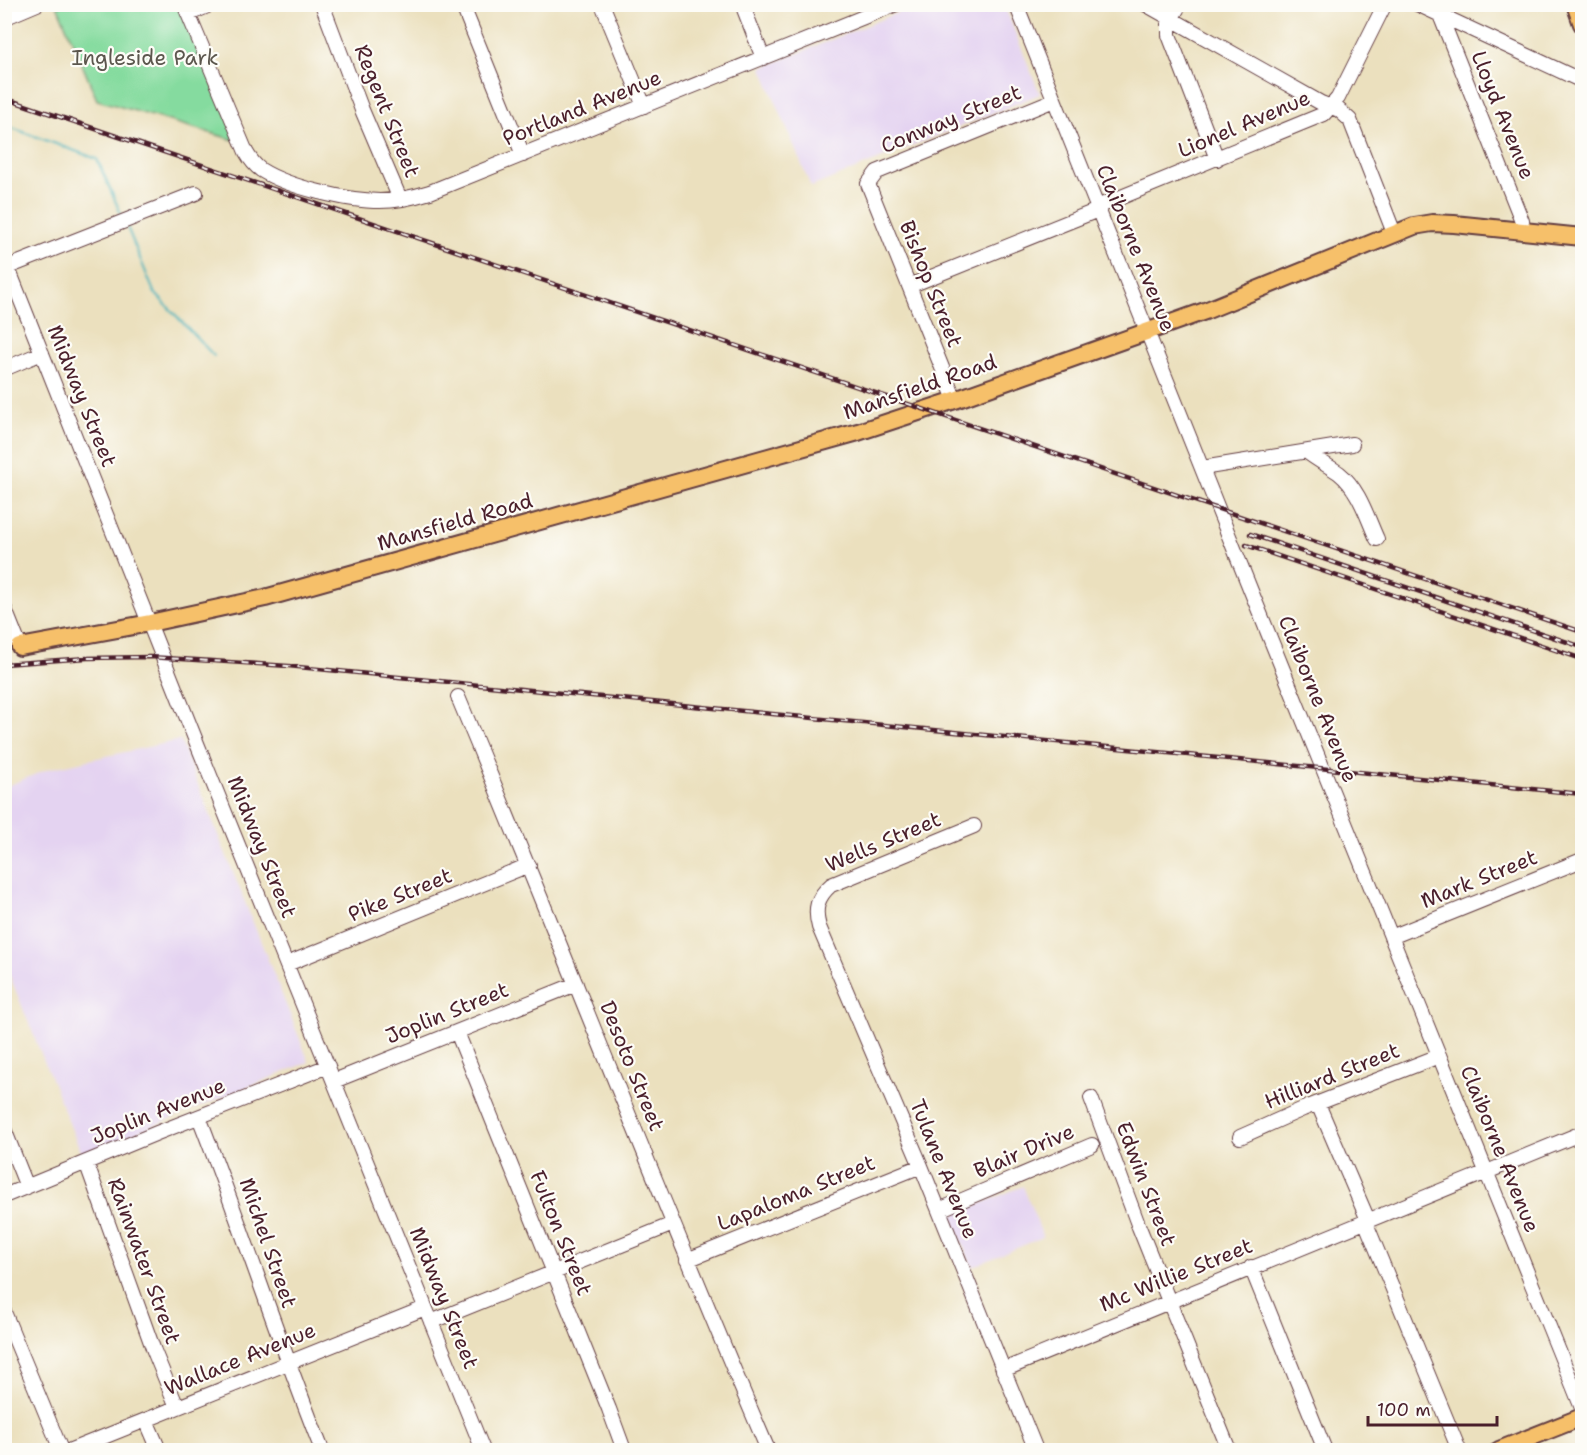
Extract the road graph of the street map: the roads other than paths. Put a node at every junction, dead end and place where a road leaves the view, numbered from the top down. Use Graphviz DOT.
graph roads {
  1 [pos="37,4"];
  2 [pos="212,4"];
  3 [pos="322,4"];
  4 [pos="462,4"];
  5 [pos="602,4"];
  6 [pos="742,4"];
  7 [pos="1016,4"];
  8 [pos="1145,4"];
  9 [pos="1180,4"];
  10 [pos="1385,4"];
  11 [pos="1417,4"];
  12 [pos="1575,4"];
  13 [pos="887,6"];
  14 [pos="187,9"];
  15 [pos="1440,15"];
  16 [pos="4,18"];
  17 [pos="1171,19"];
  18 [pos="1582,24"];
  19 [pos="763,58"];
  20 [pos="1582,81"];
  21 [pos="1054,100"];
  22 [pos="644,106"];
  23 [pos="1332,108"];
  24 [pos="523,155"];
  25 [pos="1217,159"];
  26 [pos="868,184"];
  27 [pos="196,193"];
  28 [pos="400,200"];
  29 [pos="1097,209"];
  30 [pos="1523,232"];
  31 [pos="1394,233"];
  32 [pos="1582,237"];
  33 [pos="6,263"];
  34 [pos="909,286"];
  35 [pos="1148,332"];
  36 [pos="42,353"];
  37 [pos="4,369"];
  38 [pos="956,400"];
  39 [pos="1352,444"];
  40 [pos="1307,452"];
  41 [pos="1202,468"];
  42 [pos="1377,539"];
  43 [pos="4,607"];
  44 [pos="152,627"];
  45 [pos="12,647"];
  46 [pos="458,697"];
  47 [pos="974,826"];
  48 [pos="1582,860"];
  49 [pos="529,865"];
  50 [pos="816,905"];
  51 [pos="1391,937"];
  52 [pos="286,964"];
  53 [pos="576,984"];
  54 [pos="457,1032"];
  55 [pos="1439,1056"];
  56 [pos="328,1066"];
  57 [pos="334,1081"];
  58 [pos="1091,1098"];
  59 [pos="1318,1104"];
  60 [pos="200,1117"];
  61 [pos="4,1129"];
  62 [pos="1582,1133"];
  63 [pos="1240,1137"];
  64 [pos="1092,1145"];
  65 [pos="86,1162"];
  66 [pos="921,1166"];
  67 [pos="1486,1172"];
  68 [pos="27,1187"];
  69 [pos="4,1196"];
  70 [pos="939,1210"];
  71 [pos="1366,1220"];
  72 [pos="673,1224"];
  73 [pos="687,1260"];
  74 [pos="1251,1267"];
  75 [pos="555,1273"];
  76 [pos="1168,1301"];
  77 [pos="425,1308"];
  78 [pos="4,1312"];
  79 [pos="431,1322"];
  80 [pos="287,1363"];
  81 [pos="1003,1370"];
  82 [pos="177,1407"];
  83 [pos="1582,1408"];
  84 [pos="1582,1417"];
  85 [pos="146,1420"];
  86 [pos="61,1450"];
  87 [pos="71,1450"];
  88 [pos="159,1450"];
  89 [pos="322,1450"];
  90 [pos="483,1450"];
  91 [pos="624,1450"];
  92 [pos="768,1450"];
  93 [pos="1036,1450"];
  94 [pos="1229,1450"];
  95 [pos="1325,1450"];
  96 [pos="1459,1450"];
  97 [pos="1499,1450"];
  1 -- 16 [label="street"];
  2 -- 14 [label="street"];
  3 -- 28 [label="street, Regent Street"];
  4 -- 24 [label="street"];
  5 -- 22 [label="street"];
  6 -- 19 [label="street"];
  7 -- 21 [label="street, Claiborne Avenue"];
  8 -- 17 [label="street"];
  9 -- 17 [label="street"];
  10 -- 23 [label="street, Lionel Avenue"];
  11 -- 15 [label="street"];
  12 -- 18 [label="main road"];
  13 -- 19 [label="street, Portland Avenue"];
  14 -- 28 [label="street, Portland Avenue"];
  15 -- 20 [label="street"];
  15 -- 30 [label="street, Lloyd Avenue"];
  17 -- 23 [label="street"];
  17 -- 25 [label="street"];
  19 -- 22 [label="street, Portland Avenue"];
  21 -- 26 [label="street, Conway Street"];
  21 -- 29 [label="street, Claiborne Avenue"];
  22 -- 24 [label="street, Portland Avenue"];
  23 -- 25 [label="street, Lionel Avenue"];
  23 -- 31 [label="street"];
  24 -- 28 [label="street, Portland Avenue"];
  25 -- 29 [label="street, Lionel Avenue"];
  26 -- 34 [label="street, Bishop Street"];
  27 -- 33 [label="street"];
  29 -- 34 [label="street, Lionel Avenue"];
  29 -- 35 [label="street, Claiborne Avenue"];
  30 -- 31 [label="main road, Mansfield Road"];
  30 -- 32 [label="main road, Mansfield Road"];
  31 -- 35 [label="main road, Mansfield Road"];
  33 -- 36 [label="street, Midway Street"];
  34 -- 38 [label="street, Bishop Street"];
  35 -- 38 [label="main road, Mansfield Road"];
  35 -- 41 [label="street, Claiborne Avenue"];
  36 -- 37 [label="street"];
  36 -- 44 [label="street, Midway Street"];
  38 -- 44 [label="main road, Mansfield Road"];
  39 -- 40 [label="street"];
  40 -- 41 [label="street"];
  40 -- 42 [label="street"];
  41 -- 51 [label="street, Claiborne Avenue"];
  43 -- 45 [label="street"];
  44 -- 45 [label="main road, Mansfield Road"];
  44 -- 52 [label="street, Midway Street"];
  46 -- 49 [label="street, Desoto Street"];
  47 -- 50 [label="street, Wells Street"];
  48 -- 51 [label="street, Mark Street"];
  49 -- 52 [label="street, Pike Street"];
  49 -- 53 [label="street, Desoto Street"];
  50 -- 66 [label="street, Tulane Avenue"];
  51 -- 55 [label="street, Claiborne Avenue"];
  52 -- 56 [label="street, Midway Street"];
  53 -- 54 [label="street, Joplin Street"];
  53 -- 72 [label="street, Desoto Street"];
  54 -- 57 [label="street, Joplin Street"];
  54 -- 75 [label="street, Fulton Street"];
  55 -- 59 [label="street, Hilliard Street"];
  55 -- 67 [label="street, Claiborne Avenue"];
  56 -- 57 [label="street, Midway Street"];
  56 -- 60 [label="street, Joplin Avenue"];
  57 -- 77 [label="street, Midway Street"];
  58 -- 76 [label="street, Edwin Street"];
  59 -- 63 [label="street, Hilliard Street"];
  59 -- 71 [label="street"];
  60 -- 65 [label="street, Joplin Avenue"];
  60 -- 80 [label="street, Michel Street"];
  61 -- 68 [label="street"];
  62 -- 67 [label="street, Mc Willie Street"];
  64 -- 70 [label="street, Blair Drive"];
  65 -- 68 [label="street, Joplin Avenue"];
  65 -- 82 [label="street, Rainwater Street"];
  66 -- 70 [label="street, Tulane Avenue"];
  66 -- 73 [label="street, Lapaloma Street"];
  67 -- 71 [label="street, Mc Willie Street"];
  67 -- 83 [label="street, Claiborne Avenue"];
  68 -- 69 [label="street, Joplin Avenue"];
  70 -- 81 [label="street, Tulane Avenue"];
  71 -- 74 [label="street, Mc Willie Street"];
  71 -- 96 [label="street"];
  72 -- 73 [label="street, Desoto Street"];
  72 -- 75 [label="street"];
  73 -- 92 [label="street, Desoto Street"];
  74 -- 76 [label="street, Mc Willie Street"];
  74 -- 95 [label="street"];
  75 -- 79 [label="street"];
  75 -- 91 [label="street, Fulton Street"];
  76 -- 81 [label="street, Mc Willie Street"];
  76 -- 94 [label="street, Edwin Street"];
  77 -- 79 [label="street, Midway Street"];
  77 -- 80 [label="street, Wallace Avenue"];
  78 -- 86 [label="street"];
  79 -- 90 [label="street, Midway Street"];
  80 -- 82 [label="street, Wallace Avenue"];
  80 -- 89 [label="street, Michel Street"];
  81 -- 93 [label="street, Tulane Avenue"];
  82 -- 85 [label="street, Wallace Avenue"];
  84 -- 97 [label="main road"];
  85 -- 87 [label="street, Wallace Avenue"];
  85 -- 88 [label="street"];
}
